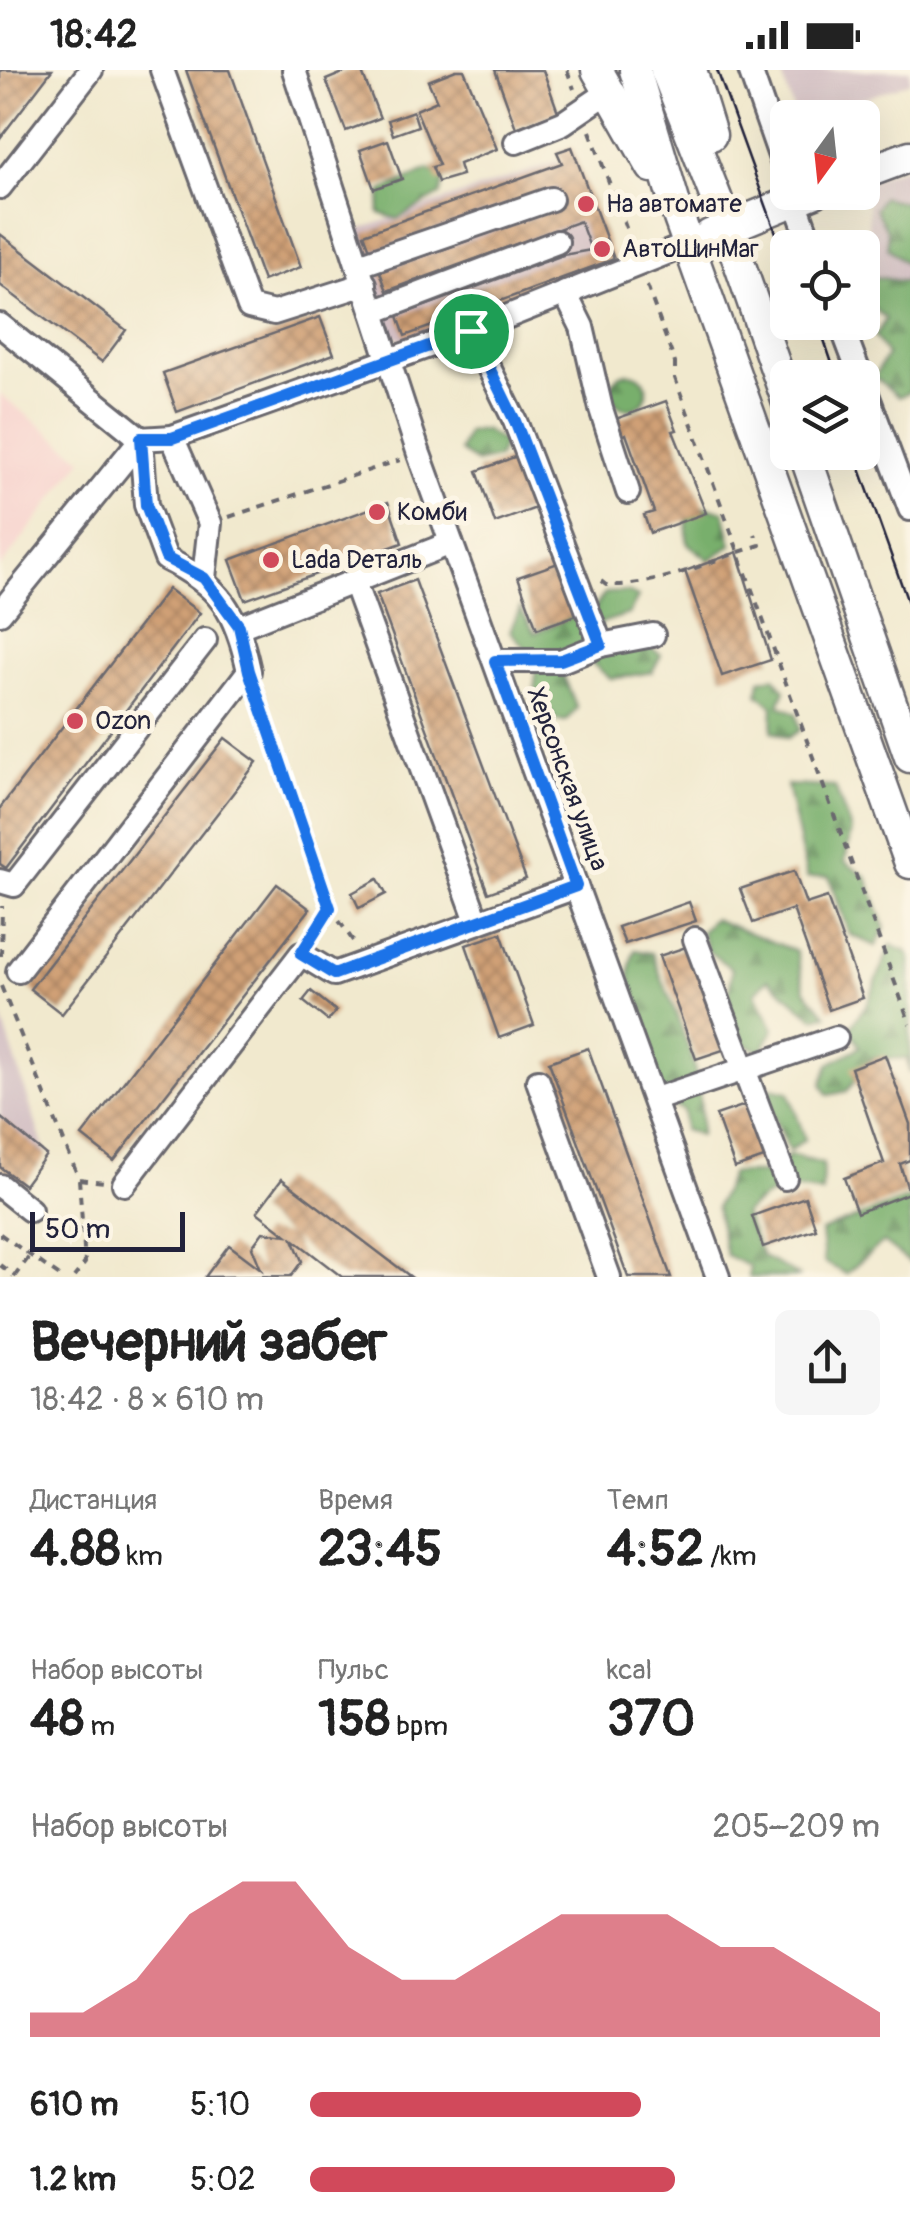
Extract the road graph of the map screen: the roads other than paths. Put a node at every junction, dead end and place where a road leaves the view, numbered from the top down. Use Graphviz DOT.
graph roads {
  1 [pos="91,70"];
  2 [pos="162,70"];
  3 [pos="294,70"];
  4 [pos="635,70"];
  5 [pos="666,70"];
  6 [pos="691,70"];
  7 [pos="750,70"];
  8 [pos="604,81"];
  9 [pos="770,121"];
  10 [pos="516,142"];
  11 [pos="910,156"];
  12 [pos="880,167"];
  13 [pos="0,187"];
  14 [pos="552,199"];
  15 [pos="770,201"];
  16 [pos="724,218"];
  17 [pos="684,231"];
  18 [pos="558,242"];
  19 [pos="362,275"];
  20 [pos="564,293"];
  21 [pos="373,312"];
  22 [pos="0,325"];
  23 [pos="471,331"];
  24 [pos="388,360"];
  25 [pos="773,360"];
  26 [pos="880,428"];
  27 [pos="141,438"];
  28 [pos="172,438"];
  29 [pos="810,470"];
  30 [pos="628,492"];
  31 [pos="910,509"];
  32 [pos="451,542"];
  33 [pos="204,578"];
  34 [pos="354,582"];
  35 [pos="0,613"];
  36 [pos="239,626"];
  37 [pos="654,635"];
  38 [pos="205,640"];
  39 [pos="601,645"];
  40 [pos="495,661"];
  41 [pos="910,756"];
  42 [pos="910,864"];
  43 [pos="2,882"];
  44 [pos="576,886"];
  45 [pos="477,920"];
  46 [pos="695,939"];
  47 [pos="7,972"];
  48 [pos="836,1038"];
  49 [pos="745,1066"];
  50 [pos="538,1081"];
  51 [pos="656,1099"];
  52 [pos="785,1178"];
  53 [pos="124,1184"];
  54 [pos="0,1186"];
  55 [pos="30,1210"];
  56 [pos="609,1277"];
  57 [pos="718,1277"];
  1 -- 13 [label="street"];
  2 -- 19 [label="street"];
  3 -- 19 [label="street, Херсонская улица"];
  4 -- 17 [label="main road"];
  5 -- 16 [label="main road"];
  6 -- 16 [label="main road"];
  7 -- 9 [label="street"];
  8 -- 10 [label="street"];
  8 -- 17 [label="main road"];
  11 -- 12 [label="main road"];
  14 -- 19 [label="street"];
  15 -- 16 [label="main road"];
  16 -- 17 [label="main road"];
  16 -- 25 [label="main road"];
  17 -- 20 [label="street"];
  17 -- 42 [label="main road"];
  18 -- 21 [label="street"];
  19 -- 21 [label="street, Херсонская улица"];
  20 -- 23 [label="street"];
  20 -- 30 [label="street"];
  21 -- 24 [label="street, Херсонская улица"];
  22 -- 27 [label="street"];
  23 -- 24 [label="street"];
  23 -- 39 [label="street"];
  24 -- 28 [label="street"];
  24 -- 32 [label="street, Херсонская улица"];
  26 -- 31 [label="street"];
  27 -- 28 [label="street"];
  27 -- 33 [label="street"];
  27 -- 35 [label="street"];
  28 -- 33 [label="street"];
  29 -- 41 [label="main road"];
  32 -- 34 [label="street"];
  32 -- 40 [label="street, Херсонская улица"];
  33 -- 36 [label="street"];
  34 -- 36 [label="street"];
  34 -- 45 [label="street"];
  36 -- 47 [label="street"];
  37 -- 39 [label="street"];
  38 -- 43 [label="street"];
  39 -- 40 [label="street"];
  40 -- 44 [label="street, Херсонская улица"];
  44 -- 45 [label="street"];
  44 -- 51 [label="street, Херсонская улица"];
  45 -- 53 [label="street"];
  46 -- 49 [label="street"];
  48 -- 49 [label="street"];
  49 -- 51 [label="street"];
  49 -- 52 [label="street"];
  50 -- 56 [label="street"];
  51 -- 57 [label="street, Херсонская улица"];
  54 -- 55 [label="street"];
}
